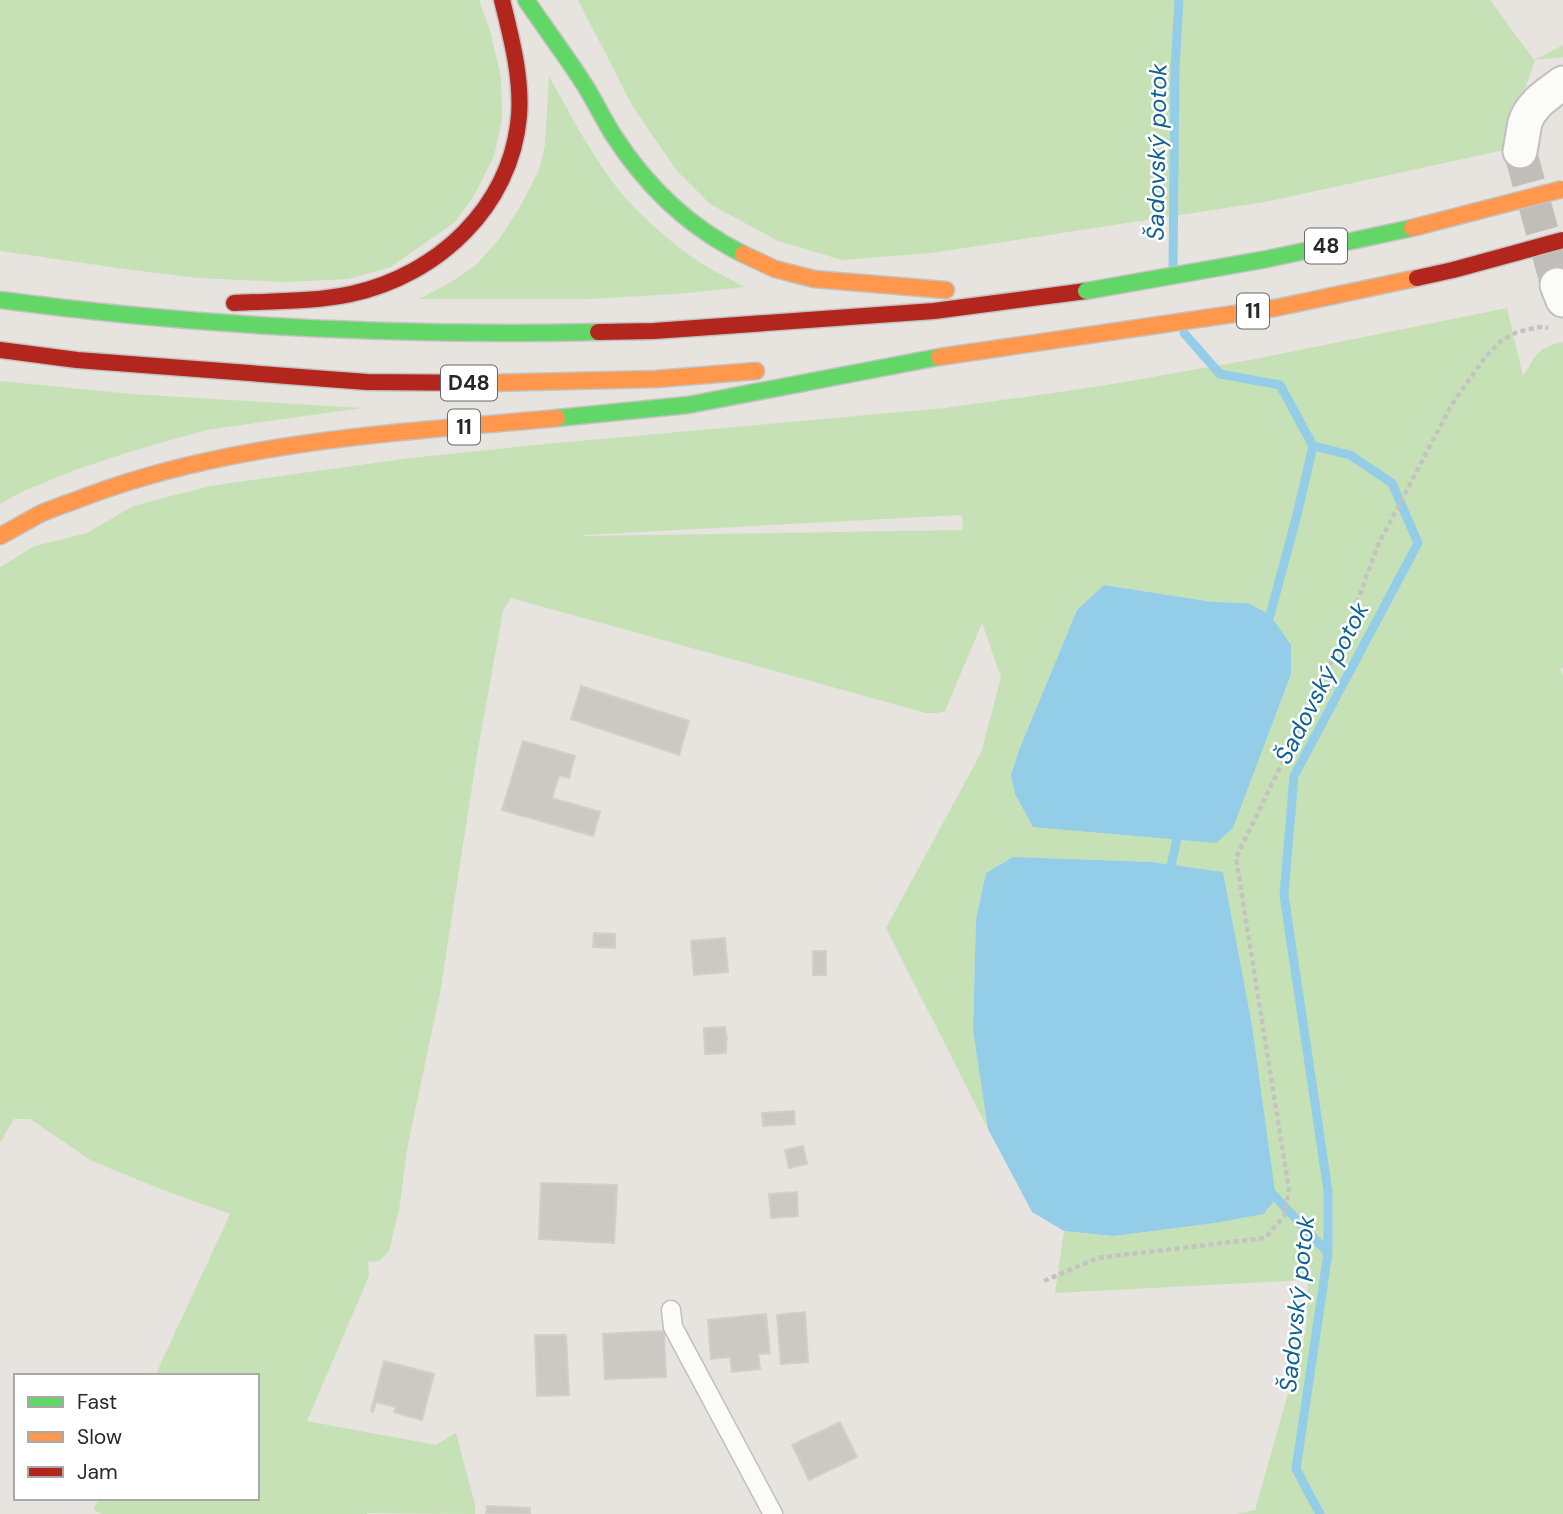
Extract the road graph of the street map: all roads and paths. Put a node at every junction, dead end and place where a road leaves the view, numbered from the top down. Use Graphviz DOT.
graph roads {
  1 [pos="502,0"];
  2 [pos="526,0"];
  3 [pos="1563,83"];
  4 [pos="1520,151"];
  5 [pos="1563,189"];
  6 [pos="1563,240"];
  7 [pos="1086,291"];
  8 [pos="0,300"];
  9 [pos="1560,305"];
  10 [pos="82,311"];
  11 [pos="934,311"];
  12 [pos="0,350"];
  13 [pos="939,357"];
  14 [pos="804,368"];
  15 [pos="777,369"];
  16 [pos="0,536"];
  17 [pos="1044,1281"];
  18 [pos="671,1310"];
  19 [pos="773,1514"];
  1 -- 10 [label="highway"];
  2 -- 7 [label="highway"];
  3 -- 4 [label="street"];
  5 -- 7 [label="highway, 48, bridge"];
  6 -- 13 [label="highway, 11, bridge"];
  7 -- 11 [label="highway, 48"];
  8 -- 10 [label="highway, D48"];
  9 -- 17 [label="path"];
  10 -- 11 [label="highway, D48"];
  12 -- 15 [label="highway, D48"];
  13 -- 14 [label="highway"];
  13 -- 16 [label="highway, 11"];
  18 -- 19 [label="lane"];
}
